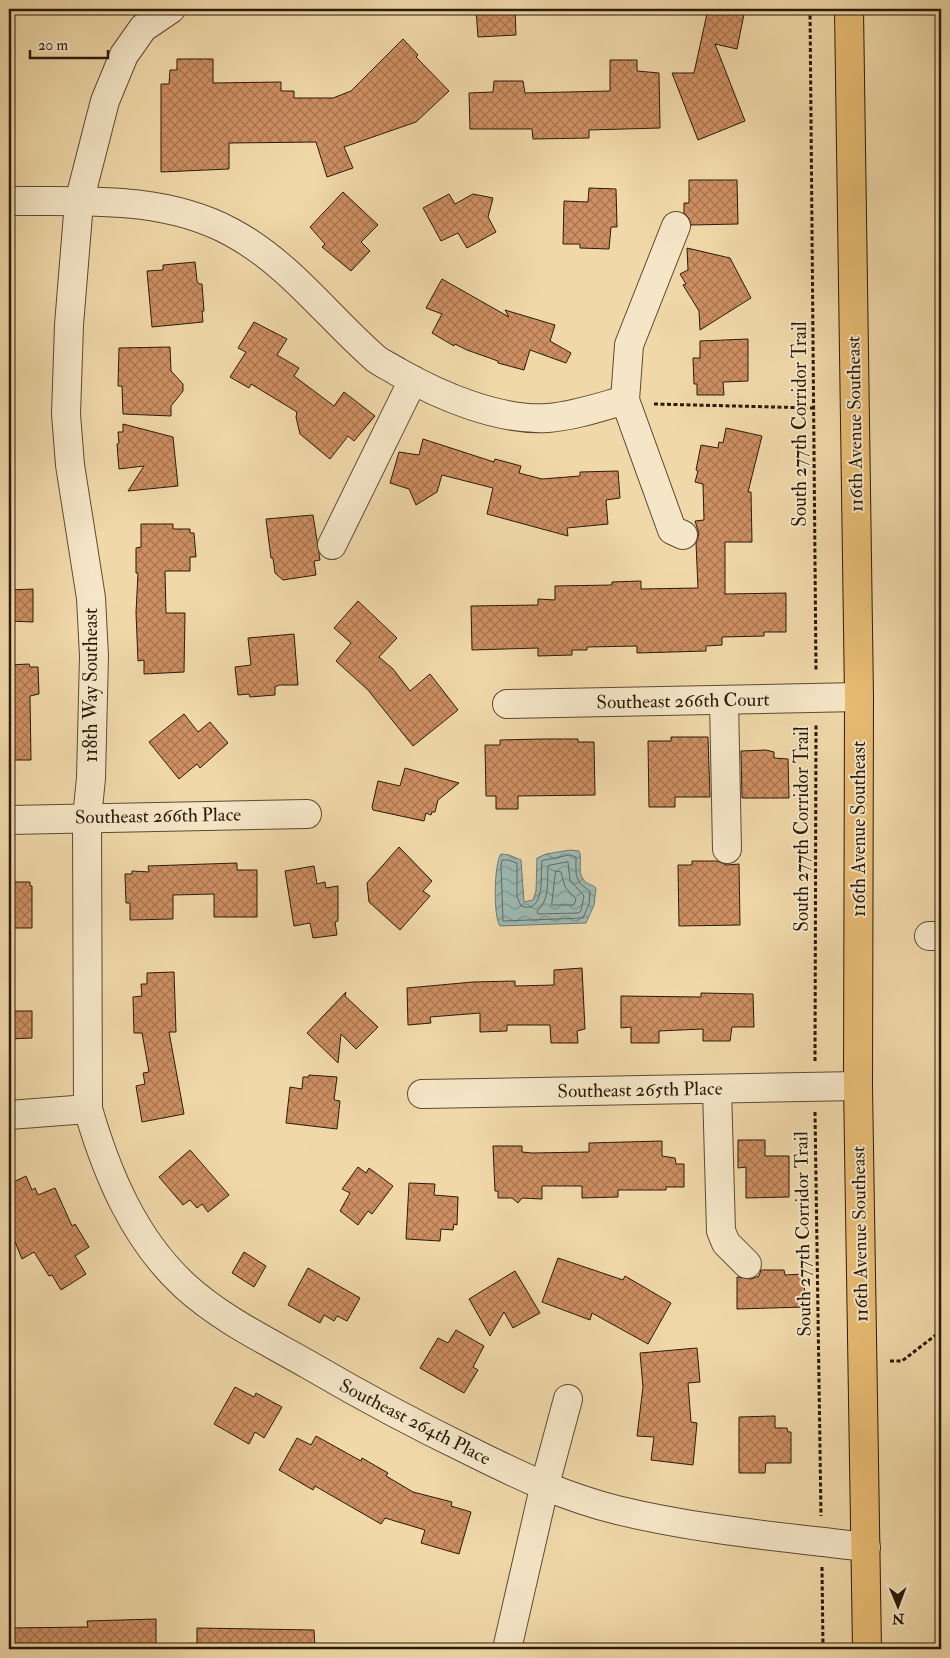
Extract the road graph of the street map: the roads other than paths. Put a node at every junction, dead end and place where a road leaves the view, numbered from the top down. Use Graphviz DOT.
graph roads {
  1 [pos="171,9"];
  2 [pos="849,9"];
  3 [pos="9,201"];
  4 [pos="79,202"];
  5 [pos="676,226"];
  6 [pos="413,380"];
  7 [pos="625,400"];
  8 [pos="683,535"];
  9 [pos="332,544"];
  10 [pos="859,698"];
  11 [pos="724,700"];
  12 [pos="506,704"];
  13 [pos="307,814"];
  14 [pos="86,818"];
  15 [pos="9,820"];
  16 [pos="727,850"];
  17 [pos="858,1086"];
  18 [pos="717,1089"];
  19 [pos="422,1094"];
  20 [pos="88,1109"];
  21 [pos="9,1115"];
  22 [pos="747,1264"];
  23 [pos="568,1399"];
  24 [pos="544,1488"];
  25 [pos="866,1547"];
  26 [pos="507,1649"];
  27 [pos="867,1649"];
  1 -- 4 [label="street, 118th Way Southeast"];
  2 -- 10 [label="main road, 116th Avenue Southeast"];
  3 -- 4 [label="street"];
  4 -- 6 [label="street"];
  4 -- 14 [label="street, 118th Way Southeast"];
  5 -- 7 [label="street"];
  6 -- 7 [label="street"];
  6 -- 9 [label="street"];
  7 -- 8 [label="street"];
  10 -- 11 [label="street, Southeast 266th Court"];
  10 -- 17 [label="main road, 116th Avenue Southeast"];
  11 -- 12 [label="street, Southeast 266th Court"];
  11 -- 16 [label="street"];
  13 -- 14 [label="street, Southeast 266th Place"];
  14 -- 15 [label="street, Southeast 266th Place"];
  14 -- 20 [label="street, 118th Way Southeast"];
  17 -- 18 [label="street, Southeast 265th Place"];
  17 -- 25 [label="main road, 116th Avenue Southeast"];
  18 -- 19 [label="street, Southeast 265th Place"];
  18 -- 22 [label="street"];
  20 -- 21 [label="street"];
  20 -- 24 [label="street, Southeast 264th Place"];
  23 -- 24 [label="street"];
  24 -- 25 [label="street, Southeast 264th Place"];
  24 -- 26 [label="street"];
  25 -- 27 [label="main road, 116th Avenue Southeast"];
}
